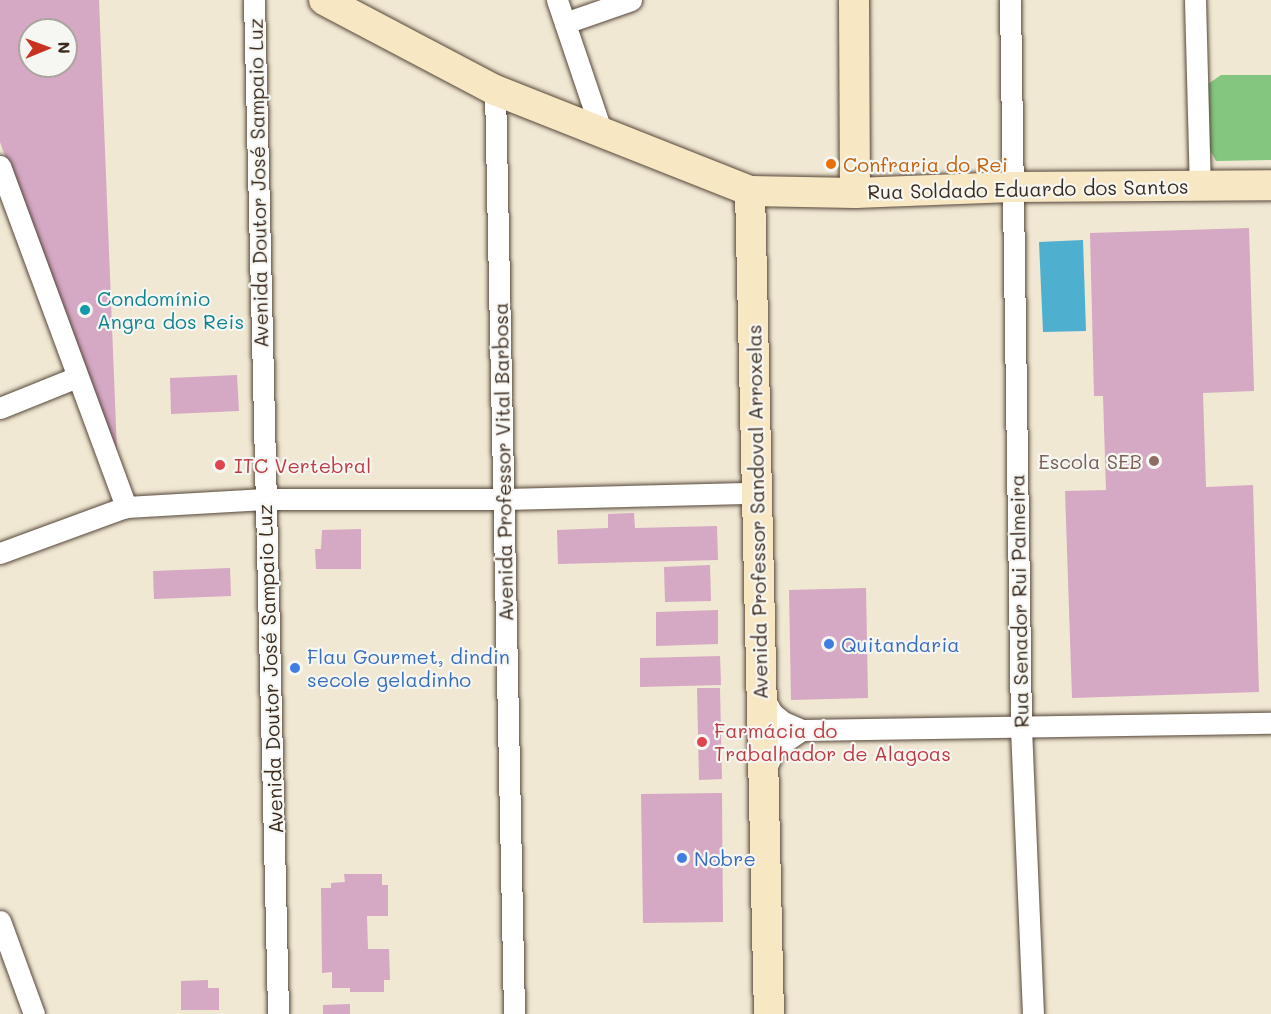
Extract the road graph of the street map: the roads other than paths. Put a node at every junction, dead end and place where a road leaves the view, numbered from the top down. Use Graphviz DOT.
graph roads {
  1 [pos="254,0"];
  2 [pos="324,0"];
  3 [pos="557,0"];
  4 [pos="631,0"];
  5 [pos="854,0"];
  6 [pos="1010,0"];
  7 [pos="1196,0"];
  8 [pos="564,23"];
  9 [pos="495,90"];
  10 [pos="602,133"];
  11 [pos="0,166"];
  12 [pos="1200,185"];
  13 [pos="1271,185"];
  14 [pos="1012,187"];
  15 [pos="750,191"];
  16 [pos="855,193"];
  17 [pos="77,377"];
  18 [pos="0,408"];
  19 [pos="756,493"];
  20 [pos="265,499"];
  21 [pos="505,499"];
  22 [pos="126,507"];
  23 [pos="0,553"];
  24 [pos="761,694"];
  25 [pos="1271,723"];
  26 [pos="1021,728"];
  27 [pos="802,730"];
  28 [pos="763,774"];
  29 [pos="0,921"];
  30 [pos="34,1014"];
  31 [pos="278,1014"];
  32 [pos="514,1014"];
  33 [pos="769,1014"];
  34 [pos="1034,1014"];
  1 -- 20 [label="street, Avenida Doutor José Sampaio Luz"];
  2 -- 9 [label="street"];
  3 -- 8 [label="street"];
  4 -- 8 [label="street"];
  5 -- 16 [label="street"];
  6 -- 14 [label="street, Rua Senador Rui Palmeira"];
  7 -- 12 [label="street"];
  8 -- 10 [label="street"];
  9 -- 10 [label="street"];
  9 -- 21 [label="street, Avenida Professor Vital Barbosa"];
  10 -- 15 [label="street"];
  11 -- 17 [label="street"];
  12 -- 13 [label="street, Rua Soldado Eduardo dos Santos"];
  12 -- 14 [label="street, Rua Soldado Eduardo dos Santos"];
  14 -- 16 [label="street, Rua Soldado Eduardo dos Santos"];
  14 -- 26 [label="street, Rua Senador Rui Palmeira"];
  15 -- 16 [label="street, Rua Soldado Eduardo dos Santos"];
  15 -- 19 [label="street, Avenida Professor Sandoval Arroxelas"];
  17 -- 18 [label="street"];
  17 -- 22 [label="street"];
  19 -- 21 [label="street"];
  19 -- 24 [label="street, Avenida Professor Sandoval Arroxelas"];
  20 -- 21 [label="street"];
  20 -- 22 [label="street"];
  20 -- 31 [label="street, Avenida Doutor José Sampaio Luz"];
  21 -- 32 [label="street, Avenida Professor Vital Barbosa"];
  22 -- 23 [label="street"];
  24 -- 27 [label="street"];
  24 -- 28 [label="street, Avenida Professor Sandoval Arroxelas"];
  25 -- 26 [label="street"];
  26 -- 27 [label="street"];
  26 -- 34 [label="street, Rua Senador Rui Palmeira"];
  27 -- 28 [label="street"];
  28 -- 33 [label="street, Avenida Professor Sandoval Arroxelas"];
  29 -- 30 [label="street"];
}
